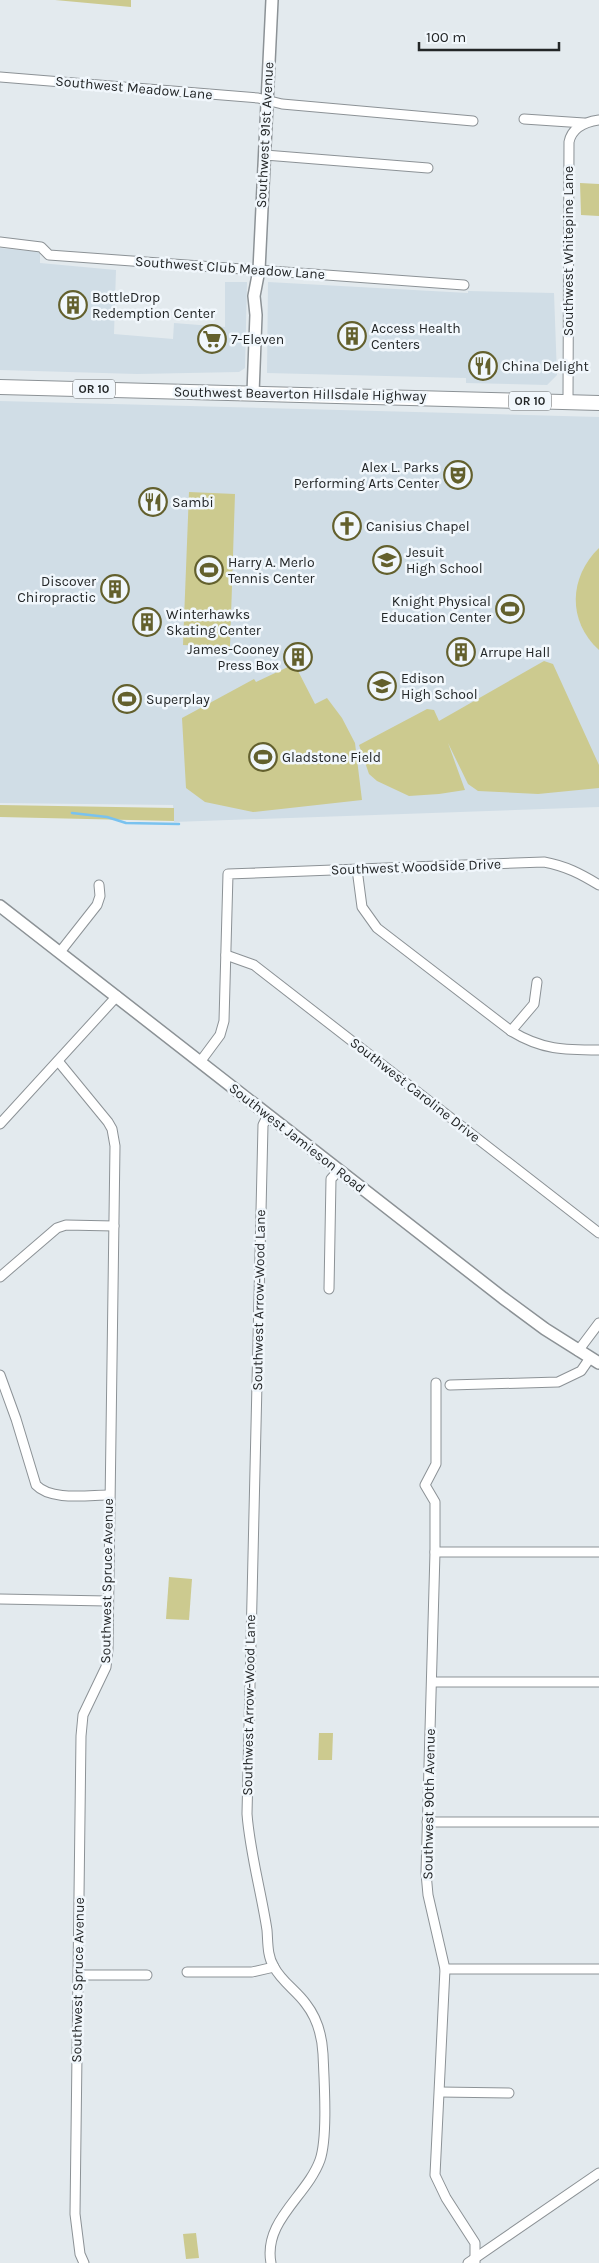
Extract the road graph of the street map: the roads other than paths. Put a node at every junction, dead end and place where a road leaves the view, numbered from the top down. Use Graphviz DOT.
graph roads {
  1 [pos="272,0"];
  2 [pos="0,77"];
  3 [pos="267,100"];
  4 [pos="524,118"];
  5 [pos="599,120"];
  6 [pos="474,121"];
  7 [pos="584,123"];
  8 [pos="265,155"];
  9 [pos="428,168"];
  10 [pos="0,242"];
  11 [pos="259,270"];
  12 [pos="464,285"];
  13 [pos="0,386"];
  14 [pos="253,393"];
  15 [pos="568,402"];
  16 [pos="599,403"];
  17 [pos="357,869"];
  18 [pos="99,885"];
  19 [pos="599,885"];
  20 [pos="0,906"];
  21 [pos="60,952"];
  22 [pos="226,955"];
  23 [pos="537,982"];
  24 [pos="117,996"];
  25 [pos="511,1031"];
  26 [pos="599,1050"];
  27 [pos="58,1061"];
  28 [pos="200,1062"];
  29 [pos="268,1115"];
  30 [pos="0,1124"];
  31 [pos="339,1170"];
  32 [pos="114,1226"];
  33 [pos="599,1233"];
  34 [pos="0,1277"];
  35 [pos="329,1289"];
  36 [pos="599,1323"];
  37 [pos="578,1351"];
  38 [pos="595,1361"];
  39 [pos="0,1375"];
  40 [pos="436,1383"];
  41 [pos="450,1385"];
  42 [pos="109,1495"];
  43 [pos="435,1552"];
  44 [pos="599,1552"];
  45 [pos="0,1599"];
  46 [pos="107,1601"];
  47 [pos="432,1682"];
  48 [pos="599,1682"];
  49 [pos="427,1822"];
  50 [pos="599,1822"];
  51 [pos="274,1967"];
  52 [pos="445,1969"];
  53 [pos="599,1969"];
  54 [pos="187,1972"];
  55 [pos="79,1975"];
  56 [pos="147,1975"];
  57 [pos="440,2092"];
  58 [pos="509,2093"];
  59 [pos="599,2173"];
  60 [pos="473,2261"];
  61 [pos="84,2263"];
  62 [pos="270,2263"];
  1 -- 3 [label="street, Southwest 91st Avenue"];
  2 -- 3 [label="street, Southwest Meadow Lane"];
  3 -- 6 [label="street, Southwest Meadow Lane"];
  3 -- 8 [label="street, Southwest 91st Avenue"];
  4 -- 7 [label="street"];
  5 -- 7 [label="street"];
  7 -- 15 [label="street, Southwest Whitepine Lane"];
  8 -- 9 [label="street"];
  8 -- 11 [label="street, Southwest 91st Avenue"];
  10 -- 11 [label="street, Southwest Club Meadow Lane"];
  11 -- 12 [label="street, Southwest Club Meadow Lane"];
  11 -- 14 [label="street, Southwest 91st Avenue"];
  13 -- 14 [label="main road, Southwest Beaverton Hillsdale Highway / OR 10"];
  14 -- 15 [label="main road, Southwest Beaverton Hillsdale Highway / OR 10"];
  15 -- 16 [label="main road, Southwest Beaverton Hillsdale Highway / OR 10"];
  17 -- 19 [label="street, Southwest Woodside Drive"];
  17 -- 22 [label="street, Southwest Woodside Drive"];
  17 -- 25 [label="street"];
  18 -- 21 [label="street"];
  20 -- 21 [label="street, Southwest Jamieson Road"];
  21 -- 24 [label="street, Southwest Jamieson Road"];
  22 -- 28 [label="street"];
  22 -- 33 [label="street, Southwest Caroline Drive"];
  23 -- 25 [label="street"];
  24 -- 27 [label="street"];
  24 -- 28 [label="street, Southwest Jamieson Road"];
  25 -- 26 [label="street"];
  27 -- 30 [label="street"];
  27 -- 32 [label="street, Southwest Spruce Avenue"];
  28 -- 29 [label="street, Southwest Jamieson Road"];
  29 -- 31 [label="street, Southwest Jamieson Road"];
  29 -- 51 [label="street, Southwest Arrow-Wood Lane"];
  31 -- 35 [label="street"];
  31 -- 37 [label="street, Southwest Jamieson Road"];
  32 -- 34 [label="street"];
  32 -- 42 [label="street, Southwest Spruce Avenue"];
  36 -- 37 [label="street"];
  37 -- 38 [label="street, Southwest Jamieson Road"];
  38 -- 41 [label="street"];
  39 -- 42 [label="street"];
  40 -- 43 [label="street, Southwest 90th Avenue"];
  42 -- 46 [label="street, Southwest Spruce Avenue"];
  43 -- 44 [label="street"];
  43 -- 47 [label="street, Southwest 90th Avenue"];
  45 -- 46 [label="street"];
  46 -- 55 [label="street, Southwest Spruce Avenue"];
  47 -- 48 [label="street"];
  47 -- 49 [label="street, Southwest 90th Avenue"];
  49 -- 50 [label="street"];
  49 -- 52 [label="street, Southwest 90th Avenue"];
  51 -- 54 [label="street"];
  51 -- 62 [label="street, Southwest Arrow-Wood Lane"];
  52 -- 53 [label="street"];
  52 -- 57 [label="street, Southwest 90th Avenue"];
  55 -- 56 [label="street"];
  55 -- 61 [label="street, Southwest Spruce Avenue"];
  57 -- 58 [label="street"];
  57 -- 60 [label="street, Southwest 90th Avenue"];
  59 -- 60 [label="street"];
}
